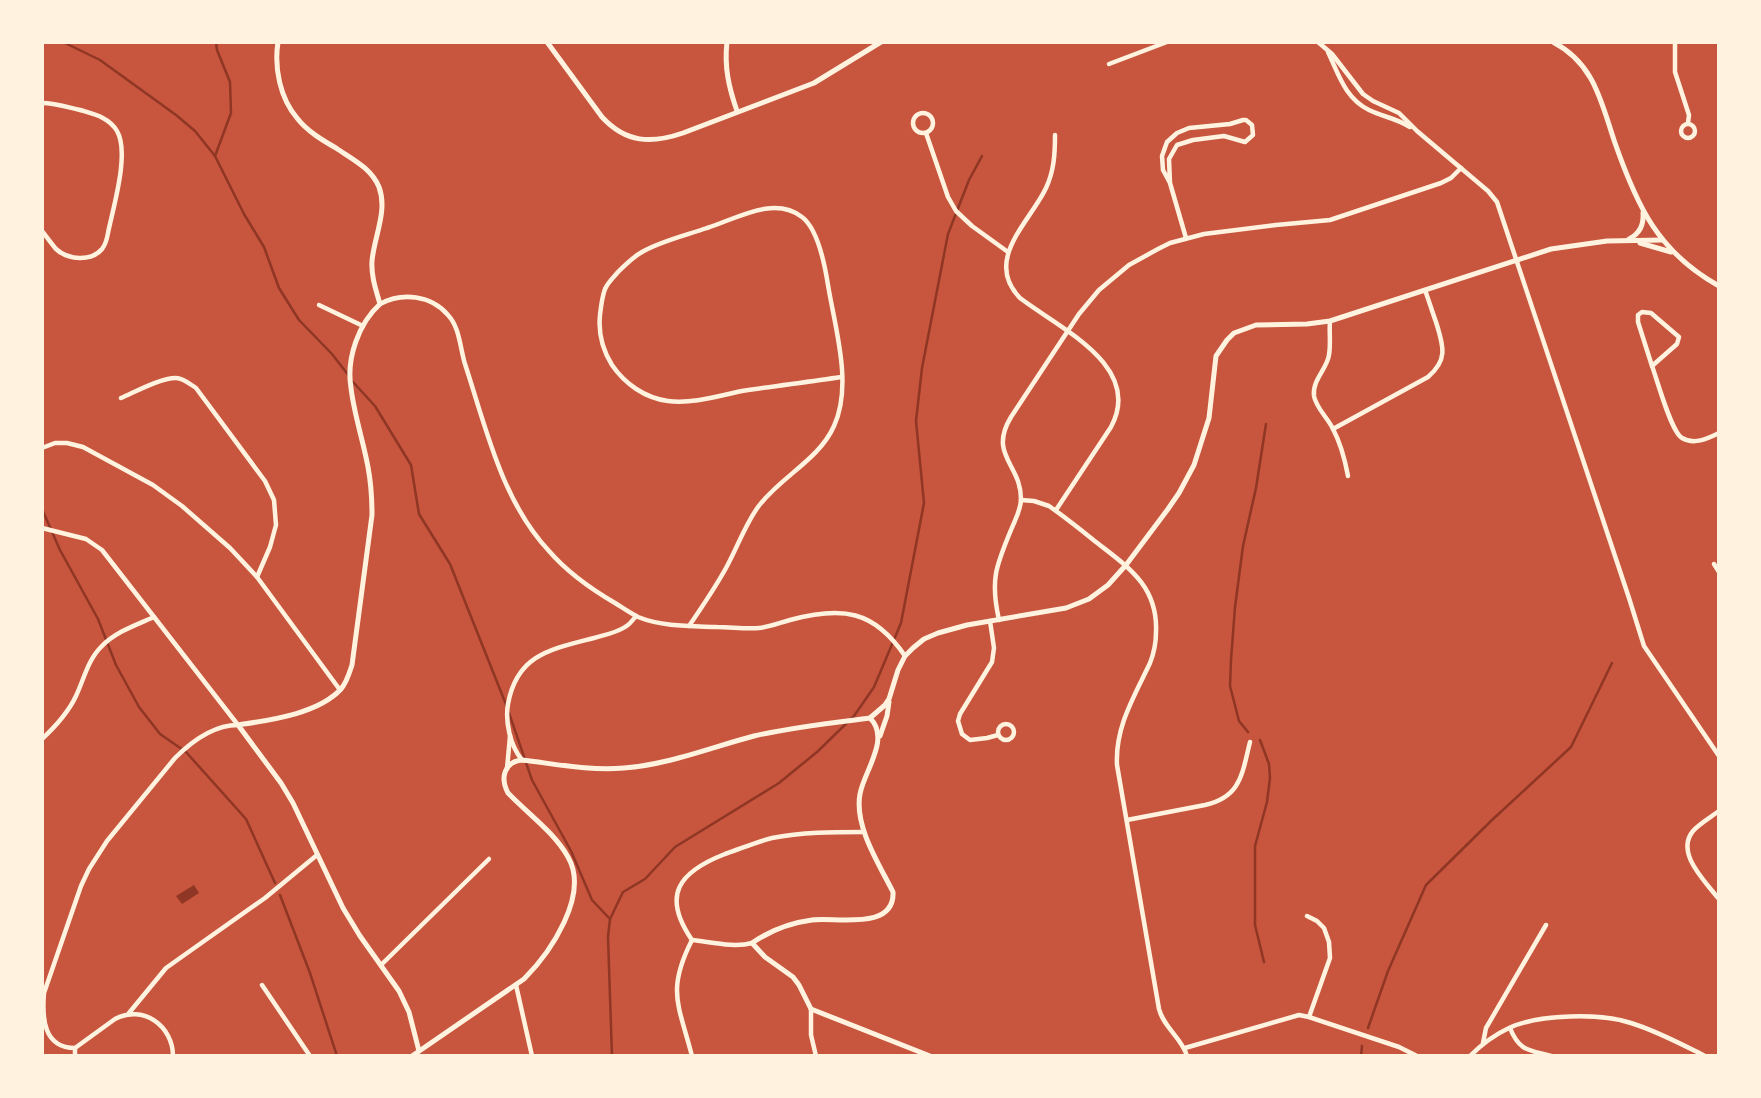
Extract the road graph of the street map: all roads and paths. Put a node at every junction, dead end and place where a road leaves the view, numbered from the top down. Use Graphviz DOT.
graph roads {
  1 [pos="278,42"];
  2 [pos="547,42"];
  3 [pos="727,42"];
  4 [pos="881,42"];
  5 [pos="1167,42"];
  6 [pos="1318,42"];
  7 [pos="1553,42"];
  8 [pos="1675,42"];
  9 [pos="1327,50"];
  10 [pos="1109,64"];
  11 [pos="42,103"];
  12 [pos="737,111"];
  13 [pos="1688,123"];
  14 [pos="1417,131"];
  15 [pos="926,133"];
  16 [pos="1055,135"];
  17 [pos="1461,168"];
  18 [pos="1170,183"];
  19 [pos="1643,210"];
  20 [pos="42,231"];
  21 [pos="1186,238"];
  22 [pos="1662,240"];
  23 [pos="1626,241"];
  24 [pos="1008,252"];
  25 [pos="1672,253"];
  26 [pos="1516,259"];
  27 [pos="1719,286"];
  28 [pos="1425,290"];
  29 [pos="380,304"];
  30 [pos="319,305"];
  31 [pos="1329,321"];
  32 [pos="363,326"];
  33 [pos="1067,331"];
  34 [pos="1652,366"];
  35 [pos="841,377"];
  36 [pos="121,398"];
  37 [pos="1334,429"];
  38 [pos="1719,433"];
  39 [pos="42,448"];
  40 [pos="1349,476"];
  41 [pos="1021,500"];
  42 [pos="1056,510"];
  43 [pos="42,528"];
  44 [pos="1714,564"];
  45 [pos="1126,565"];
  46 [pos="1719,572"];
  47 [pos="257,577"];
  48 [pos="637,616"];
  49 [pos="154,617"];
  50 [pos="999,620"];
  51 [pos="990,621"];
  52 [pos="689,626"];
  53 [pos="905,656"];
  54 [pos="340,690"];
  55 [pos="889,699"];
  56 [pos="870,718"];
  57 [pos="238,725"];
  58 [pos="510,735"];
  59 [pos="998,735"];
  60 [pos="42,739"];
  61 [pos="878,739"];
  62 [pos="1250,742"];
  63 [pos="1719,756"];
  64 [pos="522,761"];
  65 [pos="507,769"];
  66 [pos="1719,811"];
  67 [pos="1127,820"];
  68 [pos="864,832"];
  69 [pos="317,855"];
  70 [pos="489,859"];
  71 [pos="1717,898"];
  72 [pos="1307,916"];
  73 [pos="1546,925"];
  74 [pos="692,940"];
  75 [pos="752,943"];
  76 [pos="381,965"];
  77 [pos="262,985"];
  78 [pos="516,985"];
  79 [pos="43,993"];
  80 [pos="811,1009"];
  81 [pos="128,1014"];
  82 [pos="1308,1017"];
  83 [pos="1510,1028"];
  84 [pos="1483,1044"];
  85 [pos="75,1048"];
  86 [pos="1185,1048"];
  87 [pos="420,1054"];
  88 [pos="75,1056"];
  89 [pos="173,1056"];
  90 [pos="310,1056"];
  91 [pos="412,1056"];
  92 [pos="532,1056"];
  93 [pos="692,1056"];
  94 [pos="816,1056"];
  95 [pos="930,1056"];
  96 [pos="1187,1056"];
  97 [pos="1417,1056"];
  98 [pos="1470,1056"];
  99 [pos="1551,1056"];
  100 [pos="1705,1056"];
  1 -- 29 [label="street"];
  2 -- 12 [label="street"];
  3 -- 12 [label="street"];
  4 -- 12 [label="street"];
  5 -- 10 [label="street"];
  6 -- 9 [label="street"];
  7 -- 19 [label="street"];
  8 -- 13 [label="street"];
  9 -- 14 [label="street"];
  9 -- 14 [label="street"];
  11 -- 20 [label="street"];
  14 -- 17 [label="street"];
  15 -- 15 [label="street"];
  15 -- 24 [label="street"];
  16 -- 24 [label="street"];
  17 -- 21 [label="street"];
  17 -- 26 [label="street"];
  18 -- 18 [label="street"];
  18 -- 21 [label="street"];
  19 -- 22 [label="street"];
  19 -- 23 [label="street"];
  21 -- 33 [label="street"];
  22 -- 23 [label="street"];
  22 -- 25 [label="street"];
  23 -- 25 [label="street"];
  23 -- 26 [label="street"];
  24 -- 33 [label="street"];
  25 -- 27 [label="street"];
  26 -- 28 [label="street"];
  26 -- 63 [label="street"];
  28 -- 31 [label="street"];
  28 -- 37 [label="street"];
  29 -- 32 [label="street"];
  29 -- 48 [label="street"];
  30 -- 32 [label="street"];
  31 -- 37 [label="street"];
  31 -- 45 [label="street"];
  32 -- 54 [label="street"];
  33 -- 41 [label="street"];
  33 -- 42 [label="street"];
  34 -- 34 [label="street"];
  34 -- 38 [label="street"];
  35 -- 35 [label="street"];
  35 -- 52 [label="street"];
  36 -- 47 [label="street"];
  37 -- 40 [label="street"];
  39 -- 47 [label="street"];
  41 -- 42 [label="street"];
  41 -- 50 [label="street"];
  42 -- 45 [label="street"];
  43 -- 49 [label="street"];
  44 -- 46 [label="street"];
  45 -- 50 [label="street"];
  45 -- 67 [label="street"];
  47 -- 54 [label="street"];
  48 -- 52 [label="street"];
  48 -- 58 [label="street"];
  49 -- 57 [label="street"];
  49 -- 60 [label="street"];
  50 -- 51 [label="street"];
  51 -- 53 [label="street"];
  51 -- 59 [label="street"];
  52 -- 53 [label="street"];
  53 -- 55 [label="street"];
  54 -- 57 [label="street"];
  55 -- 56 [label="street"];
  55 -- 61 [label="street"];
  56 -- 61 [label="street"];
  56 -- 64 [label="street"];
  57 -- 69 [label="street"];
  57 -- 79 [label="street"];
  58 -- 64 [label="street"];
  58 -- 65 [label="street"];
  61 -- 68 [label="street"];
  62 -- 67 [label="street"];
  64 -- 65 [label="street"];
  65 -- 78 [label="street"];
  66 -- 71 [label="street"];
  67 -- 86 [label="street"];
  68 -- 74 [label="street"];
  68 -- 75 [label="street"];
  69 -- 76 [label="street"];
  69 -- 81 [label="street"];
  70 -- 76 [label="street"];
  72 -- 82 [label="street"];
  73 -- 84 [label="street"];
  74 -- 75 [label="street"];
  74 -- 93 [label="street"];
  75 -- 80 [label="street"];
  76 -- 87 [label="street"];
  77 -- 90 [label="street"];
  78 -- 87 [label="street"];
  78 -- 92 [label="street"];
  79 -- 85 [label="street"];
  80 -- 94 [label="street"];
  80 -- 95 [label="street"];
  81 -- 85 [label="street"];
  81 -- 89 [label="street"];
  82 -- 86 [label="street"];
  82 -- 97 [label="street"];
  83 -- 84 [label="street"];
  83 -- 99 [label="street"];
  83 -- 100 [label="street"];
  84 -- 98 [label="street"];
  85 -- 88 [label="street"];
  86 -- 96 [label="street"];
  87 -- 91 [label="street"];
}
